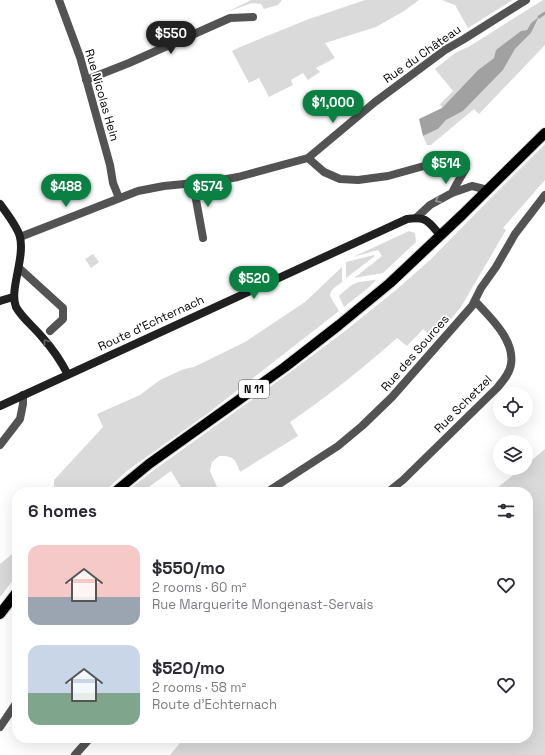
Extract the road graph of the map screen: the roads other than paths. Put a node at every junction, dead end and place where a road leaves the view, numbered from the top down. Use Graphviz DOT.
graph roads {
  1 [pos="59,0"];
  2 [pos="526,0"];
  3 [pos="253,16"];
  4 [pos="86,80"];
  5 [pos="545,133"];
  6 [pos="308,158"];
  7 [pos="193,183"];
  8 [pos="488,190"];
  9 [pos="452,193"];
  10 [pos="545,195"];
  11 [pos="119,198"];
  12 [pos="0,204"];
  13 [pos="416,218"];
  14 [pos="440,235"];
  15 [pos="20,236"];
  16 [pos="204,238"];
  17 [pos="19,268"];
  18 [pos="13,297"];
  19 [pos="0,301"];
  20 [pos="475,301"];
  21 [pos="50,331"];
  22 [pos="68,375"];
  23 [pos="23,395"];
  24 [pos="0,406"];
  25 [pos="0,445"];
  26 [pos="121,487"];
  27 [pos="275,487"];
  28 [pos="394,487"];
  29 [pos="12,598"];
  30 [pos="0,614"];
  31 [pos="12,709"];
  32 [pos="0,727"];
  33 [pos="86,743"];
  34 [pos="75,755"];
  1 -- 4 [label="street, Rue Nicolas Hein"];
  2 -- 6 [label="street, Rue du Château"];
  3 -- 4 [label="street"];
  4 -- 11 [label="street, Rue Nicolas Hein"];
  5 -- 8 [label="main road, N 11"];
  6 -- 7 [label="street, Rue du Château"];
  6 -- 9 [label="street"];
  7 -- 11 [label="street, Rue du Château"];
  7 -- 16 [label="street"];
  8 -- 9 [label="street"];
  8 -- 14 [label="main road, N 11"];
  9 -- 13 [label="street, one-way"];
  10 -- 20 [label="street, Rue des Sources"];
  11 -- 15 [label="street, Rue du Château"];
  12 -- 15 [label="street"];
  13 -- 14 [label="street"];
  13 -- 22 [label="street, Route d'Echternach"];
  14 -- 26 [label="main road, N 11"];
  15 -- 17 [label="street"];
  17 -- 18 [label="street"];
  17 -- 21 [label="street"];
  18 -- 19 [label="street"];
  22 -- 18 [label="street, one-way"];
  20 -- 27 [label="street, Rue des Sources"];
  20 -- 28 [label="street, Rue Schetzel"];
  22 -- 23 [label="street, Route d'Echternach"];
  23 -- 24 [label="street, Route d'Echternach"];
  23 -- 25 [label="street"];
  29 -- 30 [label="main road"];
  31 -- 32 [label="street"];
  33 -- 34 [label="street"];
}
